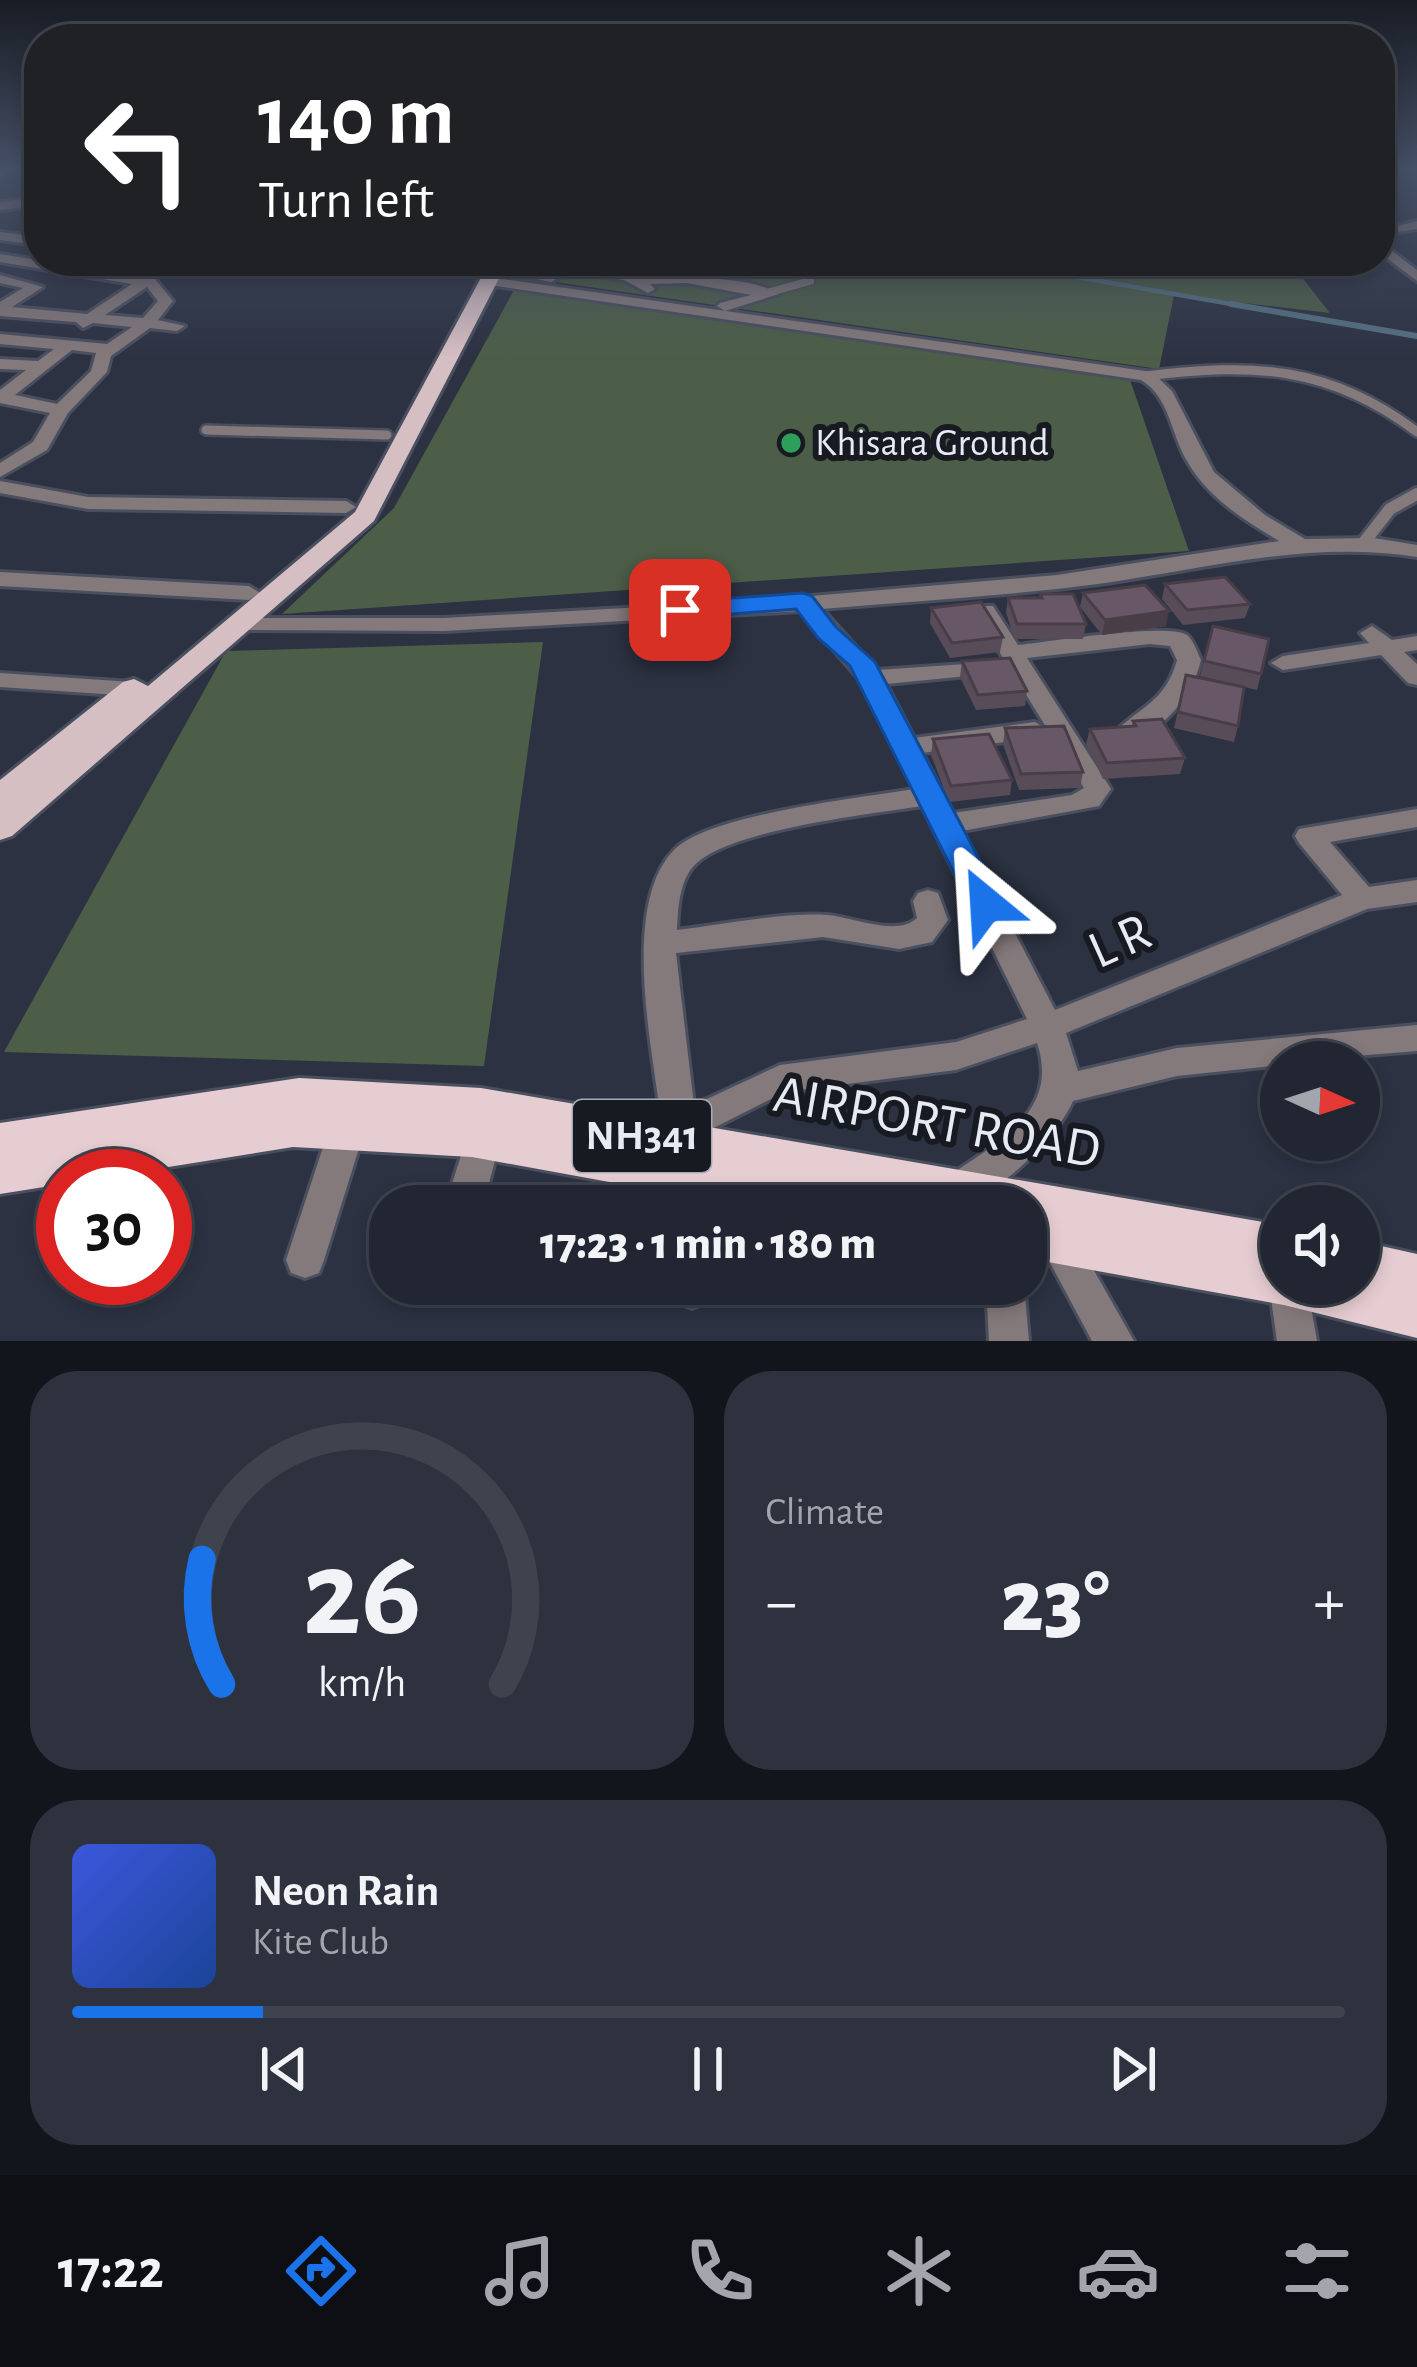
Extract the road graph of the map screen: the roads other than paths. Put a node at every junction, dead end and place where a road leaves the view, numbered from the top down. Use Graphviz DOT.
graph roads {
  1 [pos="119,276"];
  2 [pos="486,276"];
  3 [pos="487,276"];
  4 [pos="527,276"];
  5 [pos="537,276"];
  6 [pos="593,276"];
  7 [pos="146,281"];
  8 [pos="811,281"];
  9 [pos="4,282"];
  10 [pos="572,286"];
  11 [pos="644,291"];
  12 [pos="770,292"];
  13 [pos="0,309"];
  14 [pos="704,311"];
  15 [pos="86,320"];
  16 [pos="146,324"];
  17 [pos="177,326"];
  18 [pos="0,339"];
  19 [pos="64,345"];
  20 [pos="109,349"];
  21 [pos="0,364"];
  22 [pos="45,366"];
  23 [pos="1146,376"];
  24 [pos="0,397"];
  25 [pos="61,410"];
  26 [pos="206,430"];
  27 [pos="1417,432"];
  28 [pos="387,435"];
  29 [pos="0,471"];
  30 [pos="0,487"];
  31 [pos="1417,494"];
  32 [pos="346,507"];
  33 [pos="1365,541"];
  34 [pos="1300,545"];
  35 [pos="1417,551"];
  36 [pos="0,579"];
  37 [pos="970,588"];
  38 [pos="249,593"];
  39 [pos="803,601"];
  40 [pos="240,623"];
  41 [pos="1378,640"];
  42 [pos="1417,644"];
  43 [pos="1015,659"];
  44 [pos="1283,663"];
  45 [pos="871,678"];
  46 [pos="1417,678"];
  47 [pos="0,680"];
  48 [pos="132,689"];
  49 [pos="1062,734"];
  50 [pos="906,747"];
  51 [pos="931,795"];
  52 [pos="0,798"];
  53 [pos="1417,818"];
  54 [pos="945,824"];
  55 [pos="0,828"];
  56 [pos="1417,891"];
  57 [pos="1362,899"];
  58 [pos="928,902"];
  59 [pos="661,943"];
  60 [pos="1047,1026"];
  61 [pos="1417,1038"];
  62 [pos="1061,1089"];
  63 [pos="346,1129"];
  64 [pos="669,1132"];
  65 [pos="483,1138"];
  66 [pos="0,1144"];
  67 [pos="0,1172"];
  68 [pos="470,1185"];
  69 [pos="682,1185"];
  70 [pos="929,1185"];
  71 [pos="965,1185"];
  72 [pos="1047,1207"];
  73 [pos="1047,1238"];
  74 [pos="1260,1245"];
  75 [pos="1047,1246"];
  76 [pos="305,1261"];
  77 [pos="1260,1278"];
  78 [pos="1380,1281"];
  79 [pos="1380,1300"];
  80 [pos="1006,1305"];
  81 [pos="1292,1305"];
  82 [pos="1416,1306"];
  83 [pos="1009,1341"];
  84 [pos="1114,1341"];
  85 [pos="1298,1341"];
  1 -- 7 [label="street"];
  2 -- 28 [label="main road"];
  3 -- 40 [label="main road"];
  4 -- 10 [label="street"];
  5 -- 10 [label="street"];
  6 -- 11 [label="street"];
  7 -- 15 [label="street"];
  7 -- 16 [label="street"];
  8 -- 12 [label="lane"];
  9 -- 13 [label="street"];
  10 -- 11 [label="street"];
  11 -- 12 [label="street"];
  11 -- 14 [label="street"];
  12 -- 14 [label="street"];
  13 -- 15 [label="street"];
  14 -- 23 [label="street"];
  15 -- 16 [label="street"];
  15 -- 19 [label="street"];
  16 -- 17 [label="street"];
  16 -- 20 [label="street"];
  18 -- 19 [label="street"];
  19 -- 20 [label="street"];
  19 -- 22 [label="street"];
  20 -- 25 [label="street"];
  21 -- 22 [label="street"];
  22 -- 24 [label="street"];
  23 -- 27 [label="lane"];
  23 -- 34 [label="street"];
  24 -- 25 [label="street"];
  25 -- 29 [label="street"];
  26 -- 28 [label="lane"];
  28 -- 32 [label="main road"];
  30 -- 32 [label="street"];
  31 -- 33 [label="lane"];
  32 -- 38 [label="main road"];
  33 -- 34 [label="street"];
  33 -- 35 [label="street"];
  34 -- 37 [label="street"];
  36 -- 38 [label="street"];
  37 -- 39 [label="street"];
  37 -- 43 [label="street"];
  38 -- 48 [label="main road"];
  39 -- 40 [label="street"];
  39 -- 45 [label="street"];
  40 -- 55 [label="main road"];
  41 -- 42 [label="street"];
  41 -- 44 [label="street"];
  41 -- 46 [label="street"];
  43 -- 45 [label="street"];
  43 -- 49 [label="street"];
  43 -- 49 [label="street"];
  45 -- 50 [label="street"];
  47 -- 48 [label="street"];
  48 -- 52 [label="main road"];
  49 -- 50 [label="street"];
  49 -- 54 [label="street"];
  50 -- 51 [label="street"];
  51 -- 54 [label="street"];
  51 -- 59 [label="street"];
  53 -- 57 [label="street"];
  54 -- 60 [label="street"];
  56 -- 57 [label="street, L R"];
  57 -- 60 [label="street, L R"];
  58 -- 59 [label="street"];
  59 -- 64 [label="street"];
  60 -- 62 [label="street"];
  60 -- 64 [label="street, L R"];
  61 -- 62 [label="street"];
  62 -- 71 [label="street"];
  63 -- 65 [label="highway, AIRPORT ROAD / NH341"];
  63 -- 67 [label="highway, AIRPORT ROAD / NH341"];
  63 -- 76 [label="street"];
  64 -- 66 [label="highway, AIRPORT ROAD / NH341"];
  64 -- 70 [label="highway, AIRPORT ROAD / NH341"];
  65 -- 68 [label="street"];
  65 -- 69 [label="highway, AIRPORT ROAD / NH341"];
  72 -- 74 [label="highway, AIRPORT ROAD / NH341"];
  73 -- 77 [label="highway, AIRPORT ROAD"];
  75 -- 84 [label="street"];
  78 -- 82 [label="highway, AIRPORT ROAD"];
  79 -- 82 [label="highway, AIRPORT ROAD"];
  80 -- 83 [label="street"];
  81 -- 85 [label="street"];
}
